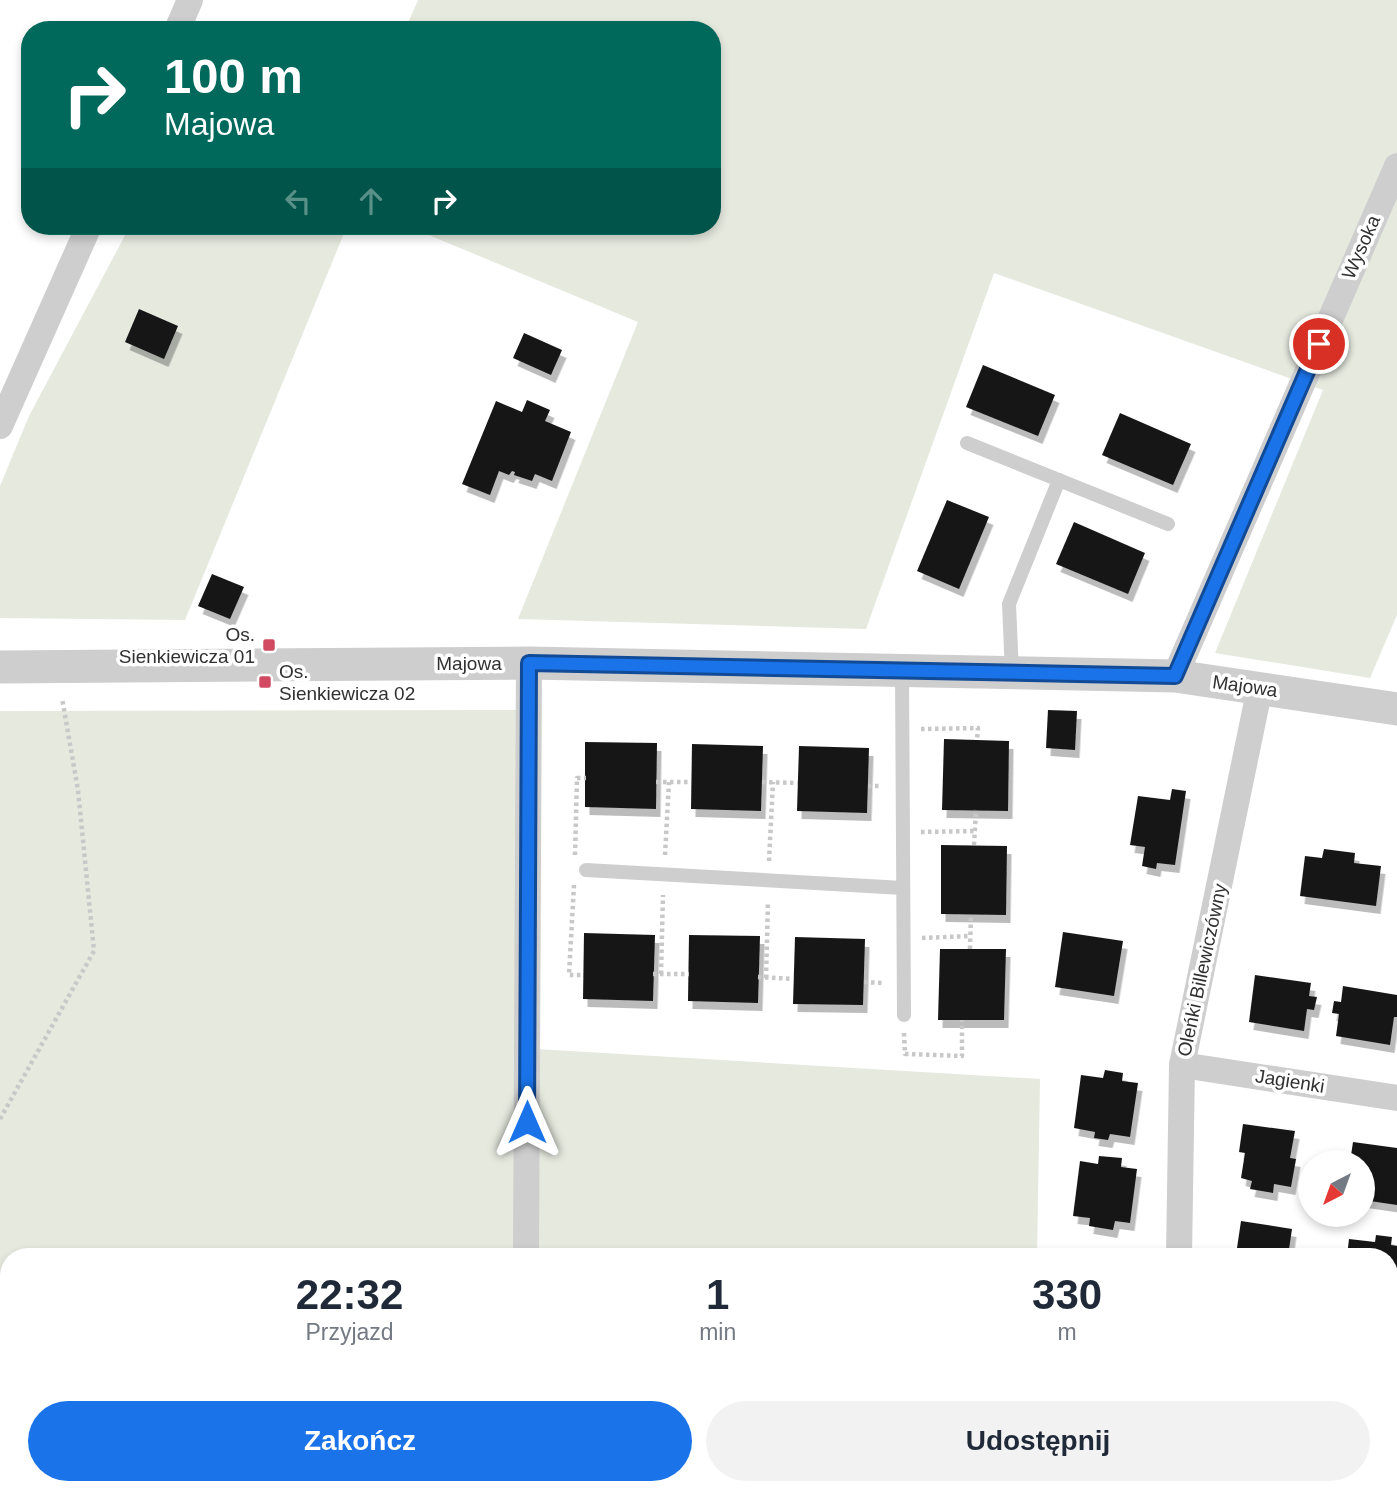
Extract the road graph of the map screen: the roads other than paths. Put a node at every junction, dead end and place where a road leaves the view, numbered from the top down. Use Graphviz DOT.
graph roads {
  1 [pos="190,0"];
  2 [pos="181,21"];
  3 [pos="1397,166"];
  4 [pos="85,235"];
  5 [pos="0,426"];
  6 [pos="967,443"];
  7 [pos="1059,480"];
  8 [pos="1168,524"];
  9 [pos="529,663"];
  10 [pos="0,667"];
  11 [pos="902,671"];
  12 [pos="1012,673"];
  13 [pos="1175,676"];
  14 [pos="1260,687"];
  15 [pos="1397,709"];
  16 [pos="580,870"];
  17 [pos="903,888"];
  18 [pos="904,1015"];
  19 [pos="1182,1065"];
  20 [pos="1397,1098"];
  21 [pos="526,1248"];
  22 [pos="1179,1248"];
  1 -- 2 [label="street"];
  3 -- 13 [label="street, Wysoka"];
  4 -- 5 [label="street"];
  6 -- 7 [label="lane"];
  7 -- 8 [label="lane"];
  7 -- 12 [label="lane"];
  9 -- 10 [label="street, Majowa"];
  9 -- 11 [label="street, Majowa"];
  9 -- 21 [label="street"];
  11 -- 12 [label="street, Majowa"];
  11 -- 17 [label="lane"];
  12 -- 13 [label="street, Majowa"];
  13 -- 14 [label="street, Majowa"];
  14 -- 15 [label="street, Majowa"];
  14 -- 19 [label="street, Oleńki Billewiczówny"];
  16 -- 17 [label="lane"];
  17 -- 18 [label="lane"];
  19 -- 20 [label="street, Jagienki"];
  19 -- 22 [label="street, Oleńki Billewiczówny"];
}
